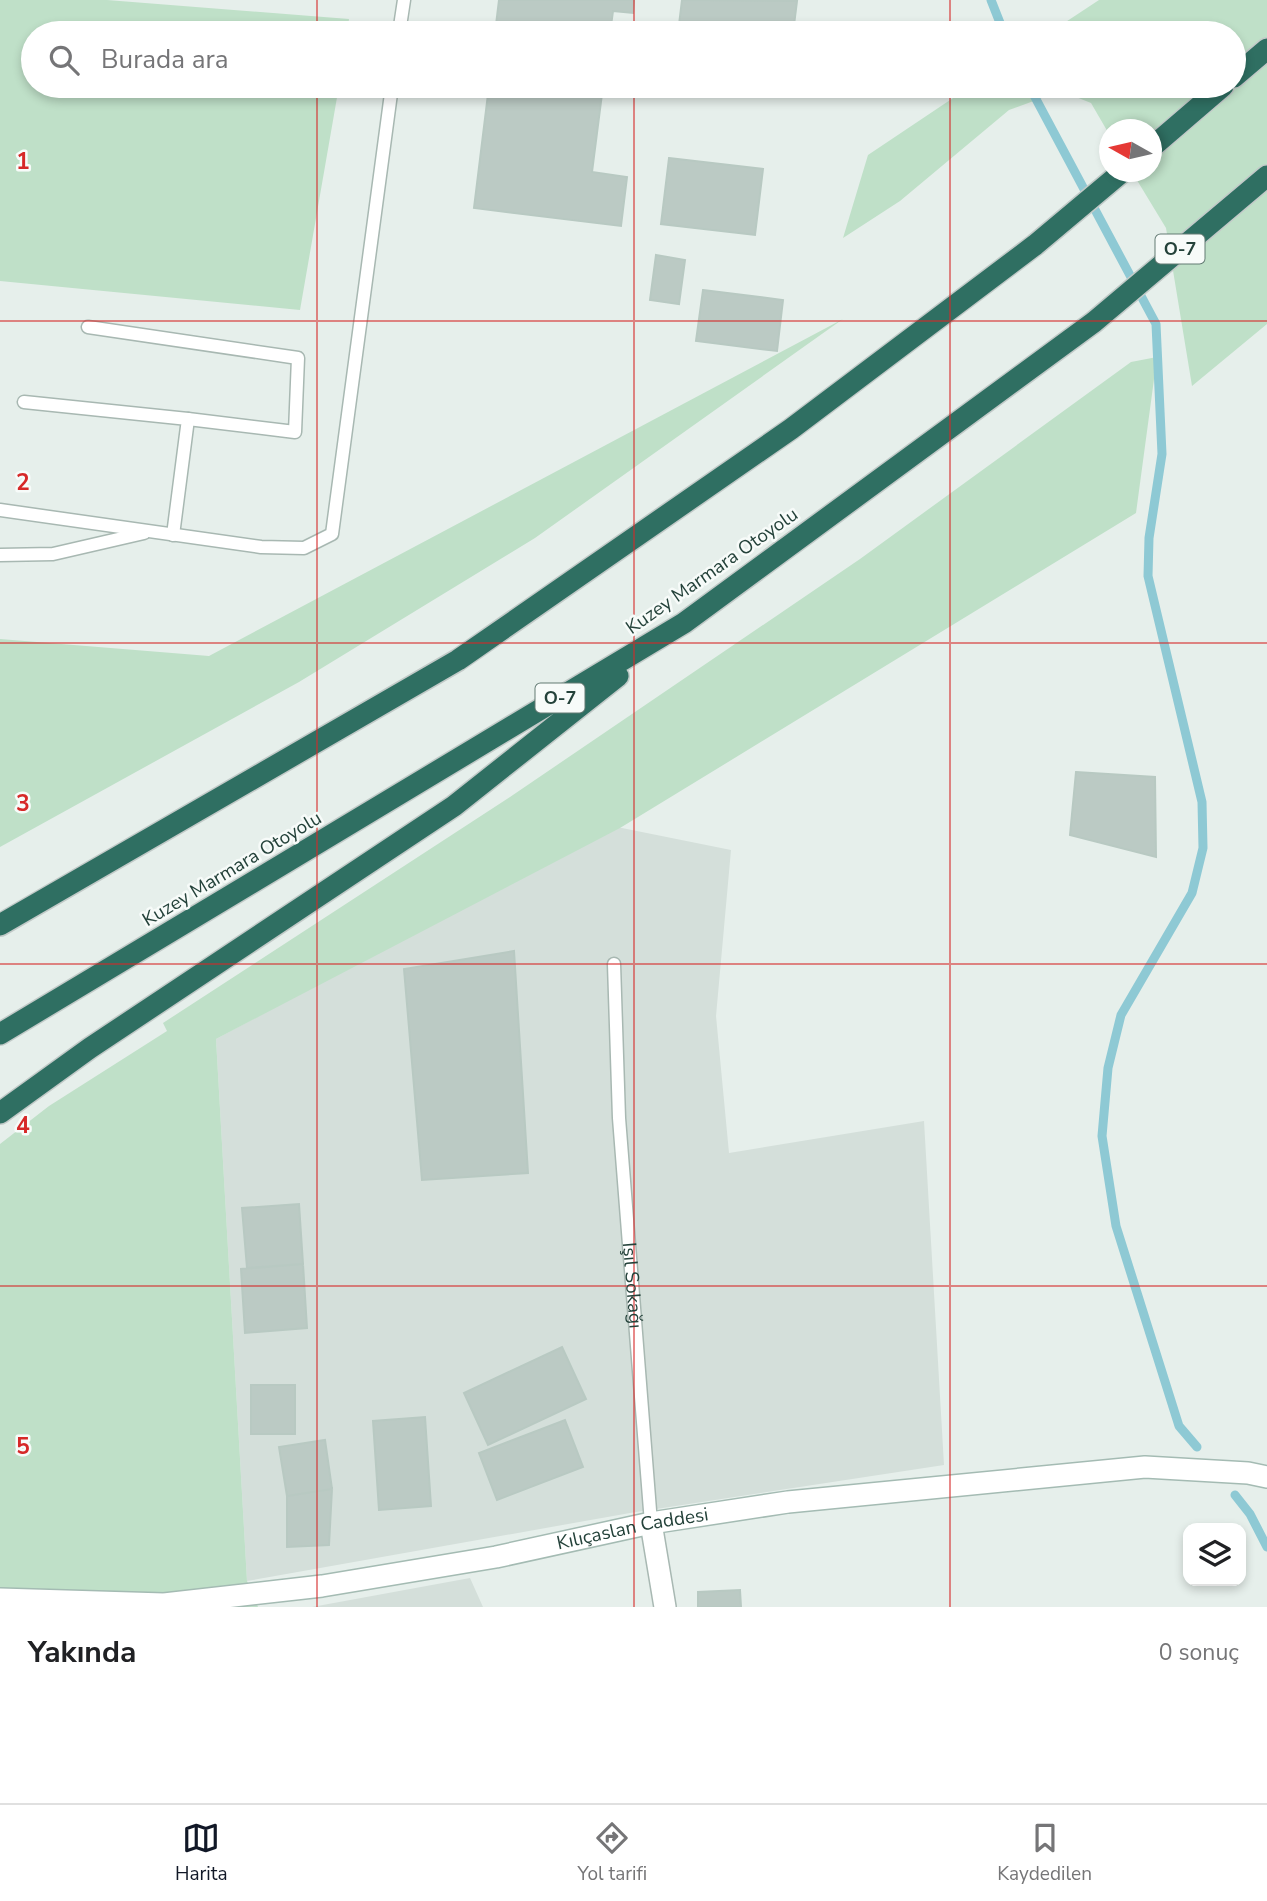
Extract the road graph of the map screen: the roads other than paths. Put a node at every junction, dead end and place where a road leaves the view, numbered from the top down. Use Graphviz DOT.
graph roads {
  1 [pos="404,0"];
  2 [pos="401,21"];
  3 [pos="1267,49"];
  4 [pos="1246,67"];
  5 [pos="390,98"];
  6 [pos="1209,98"];
  7 [pos="1162,138"];
  8 [pos="1267,176"];
  9 [pos="1110,182"];
  10 [pos="88,327"];
  11 [pos="24,402"];
  12 [pos="188,419"];
  13 [pos="0,510"];
  14 [pos="151,531"];
  15 [pos="173,534"];
  16 [pos="0,555"];
  17 [pos="684,623"];
  18 [pos="0,925"];
  19 [pos="614,964"];
  20 [pos="0,1034"];
  21 [pos="0,1113"];
  22 [pos="1267,1478"];
  23 [pos="651,1523"];
  24 [pos="0,1599"];
  25 [pos="665,1607"];
  1 -- 2 [label="lane"];
  3 -- 4 [label="highway"];
  5 -- 15 [label="lane"];
  6 -- 7 [label="highway"];
  8 -- 17 [label="highway, Kuzey Marmara Otoyolu / O-7"];
  9 -- 18 [label="highway"];
  10 -- 12 [label="lane"];
  11 -- 12 [label="lane"];
  12 -- 15 [label="lane"];
  13 -- 14 [label="lane"];
  14 -- 15 [label="lane"];
  14 -- 16 [label="lane"];
  17 -- 20 [label="highway, Kuzey Marmara Otoyolu / O-7"];
  17 -- 21 [label="highway"];
  19 -- 23 [label="lane, Işıl Sokağı"];
  22 -- 23 [label="street, Kılıçaslan Caddesi"];
  23 -- 24 [label="street, Kılıçaslan Caddesi"];
  23 -- 25 [label="street, Işıl Sokağı"];
}
